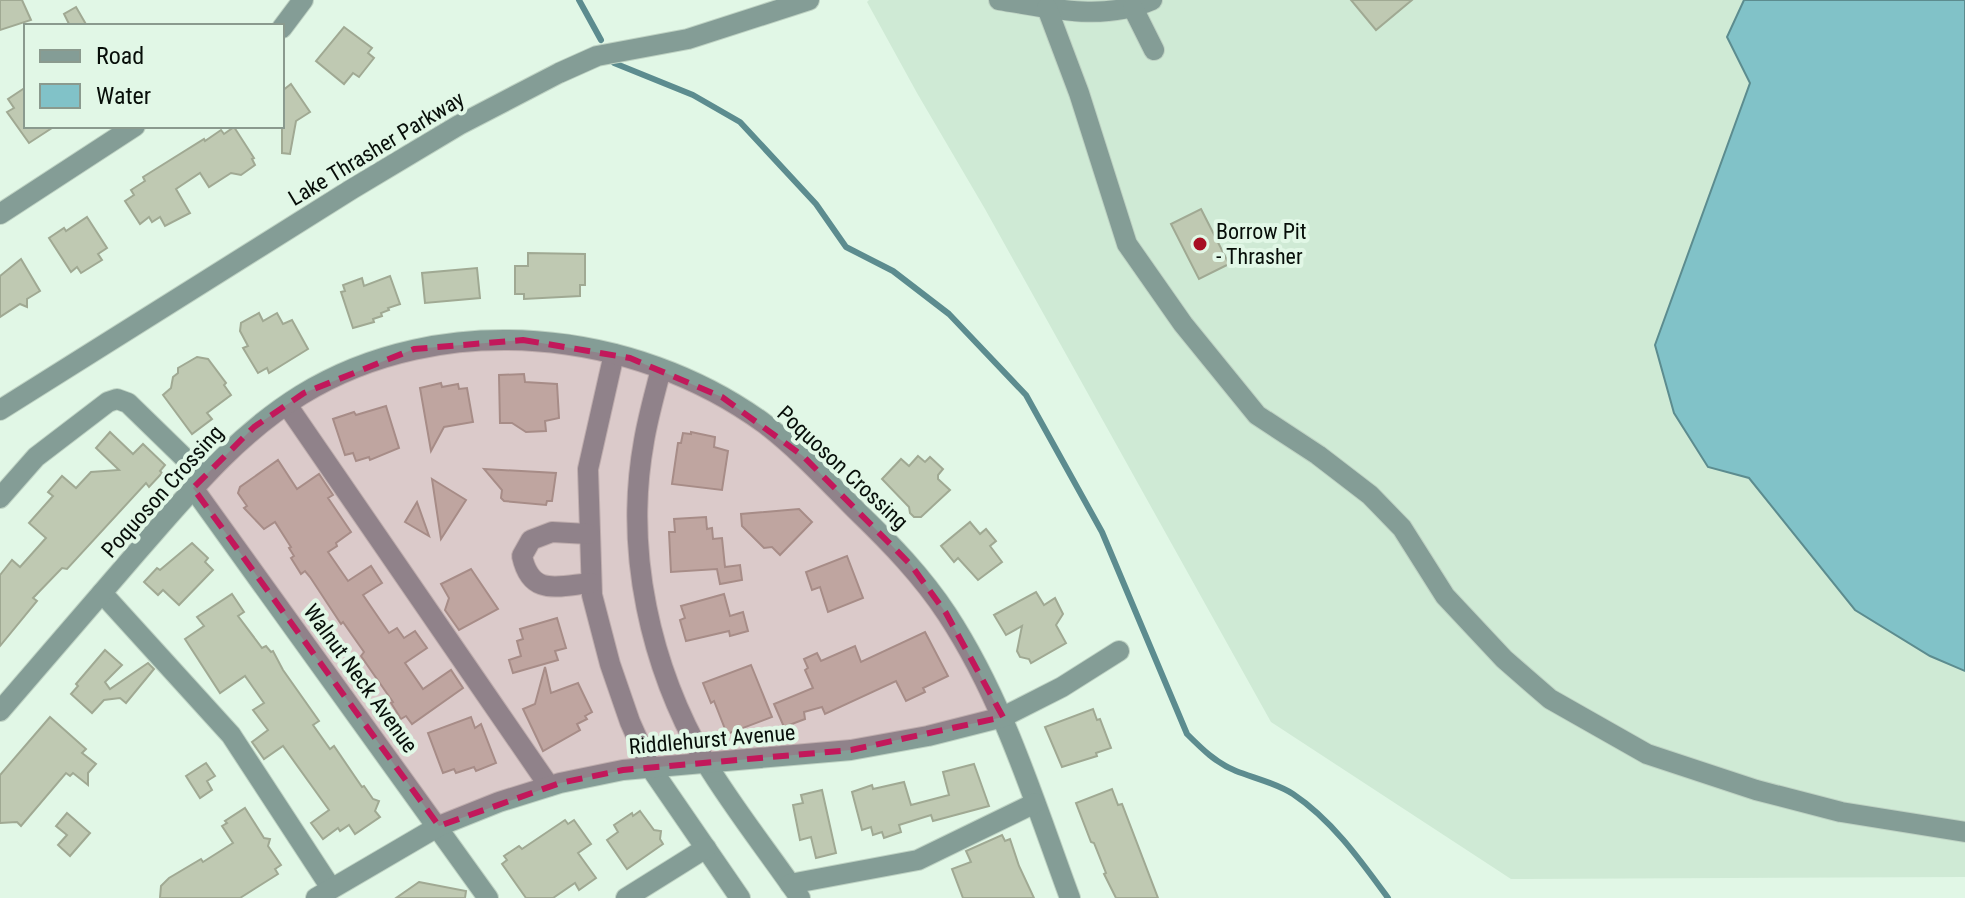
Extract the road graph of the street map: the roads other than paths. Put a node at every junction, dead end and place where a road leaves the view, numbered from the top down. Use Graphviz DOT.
graph roads {
  1 [pos="303,0"];
  2 [pos="809,0"];
  3 [pos="999,0"];
  4 [pos="1143,4"];
  5 [pos="1047,8"];
  6 [pos="284,25"];
  7 [pos="1154,50"];
  8 [pos="132,128"];
  9 [pos="0,214"];
  10 [pos="614,354"];
  11 [pos="661,369"];
  12 [pos="287,405"];
  13 [pos="0,410"];
  14 [pos="198,482"];
  15 [pos="0,498"];
  16 [pos="588,534"];
  17 [pos="591,583"];
  18 [pos="102,593"];
  19 [pos="1119,651"];
  20 [pos="0,711"];
  21 [pos="1003,717"];
  22 [pos="706,763"];
  23 [pos="650,767"];
  24 [pos="549,786"];
  25 [pos="1035,803"];
  26 [pos="439,826"];
  27 [pos="1965,832"];
  28 [pos="706,848"];
  29 [pos="795,891"];
  30 [pos="324,893"];
  31 [pos="488,898"];
  32 [pos="626,898"];
  33 [pos="740,898"];
  34 [pos="1070,898"];
  1 -- 6 [label="street"];
  2 -- 13 [label="street, Lake Thrasher Parkway"];
  3 -- 5 [label="street"];
  4 -- 5 [label="street"];
  4 -- 7 [label="street"];
  5 -- 27 [label="street"];
  8 -- 9 [label="street"];
  10 -- 11 [label="street, Poquoson Crossing"];
  10 -- 12 [label="street, Poquoson Crossing"];
  10 -- 16 [label="street"];
  11 -- 21 [label="street, Poquoson Crossing"];
  11 -- 22 [label="street"];
  12 -- 14 [label="street, Poquoson Crossing"];
  12 -- 24 [label="street"];
  14 -- 15 [label="street, Walnut Neck Avenue"];
  14 -- 18 [label="street, Poquoson Crossing"];
  14 -- 26 [label="street, Walnut Neck Avenue"];
  16 -- 17 [label="street"];
  16 -- 17 [label="street"];
  17 -- 23 [label="street"];
  18 -- 20 [label="street, Poquoson Crossing"];
  18 -- 30 [label="street"];
  19 -- 21 [label="street, Riddlehurst Avenue"];
  21 -- 22 [label="street, Riddlehurst Avenue"];
  21 -- 25 [label="street, Poquoson Crossing"];
  22 -- 23 [label="street, Riddlehurst Avenue"];
  22 -- 29 [label="street"];
  23 -- 24 [label="street, Riddlehurst Avenue"];
  23 -- 28 [label="street"];
  24 -- 26 [label="street, Riddlehurst Avenue"];
  25 -- 29 [label="street"];
  25 -- 34 [label="street, Poquoson Crossing"];
  26 -- 30 [label="street, Riddlehurst Avenue"];
  26 -- 31 [label="street, Walnut Neck Avenue"];
  28 -- 32 [label="street"];
  28 -- 33 [label="street"];
}
